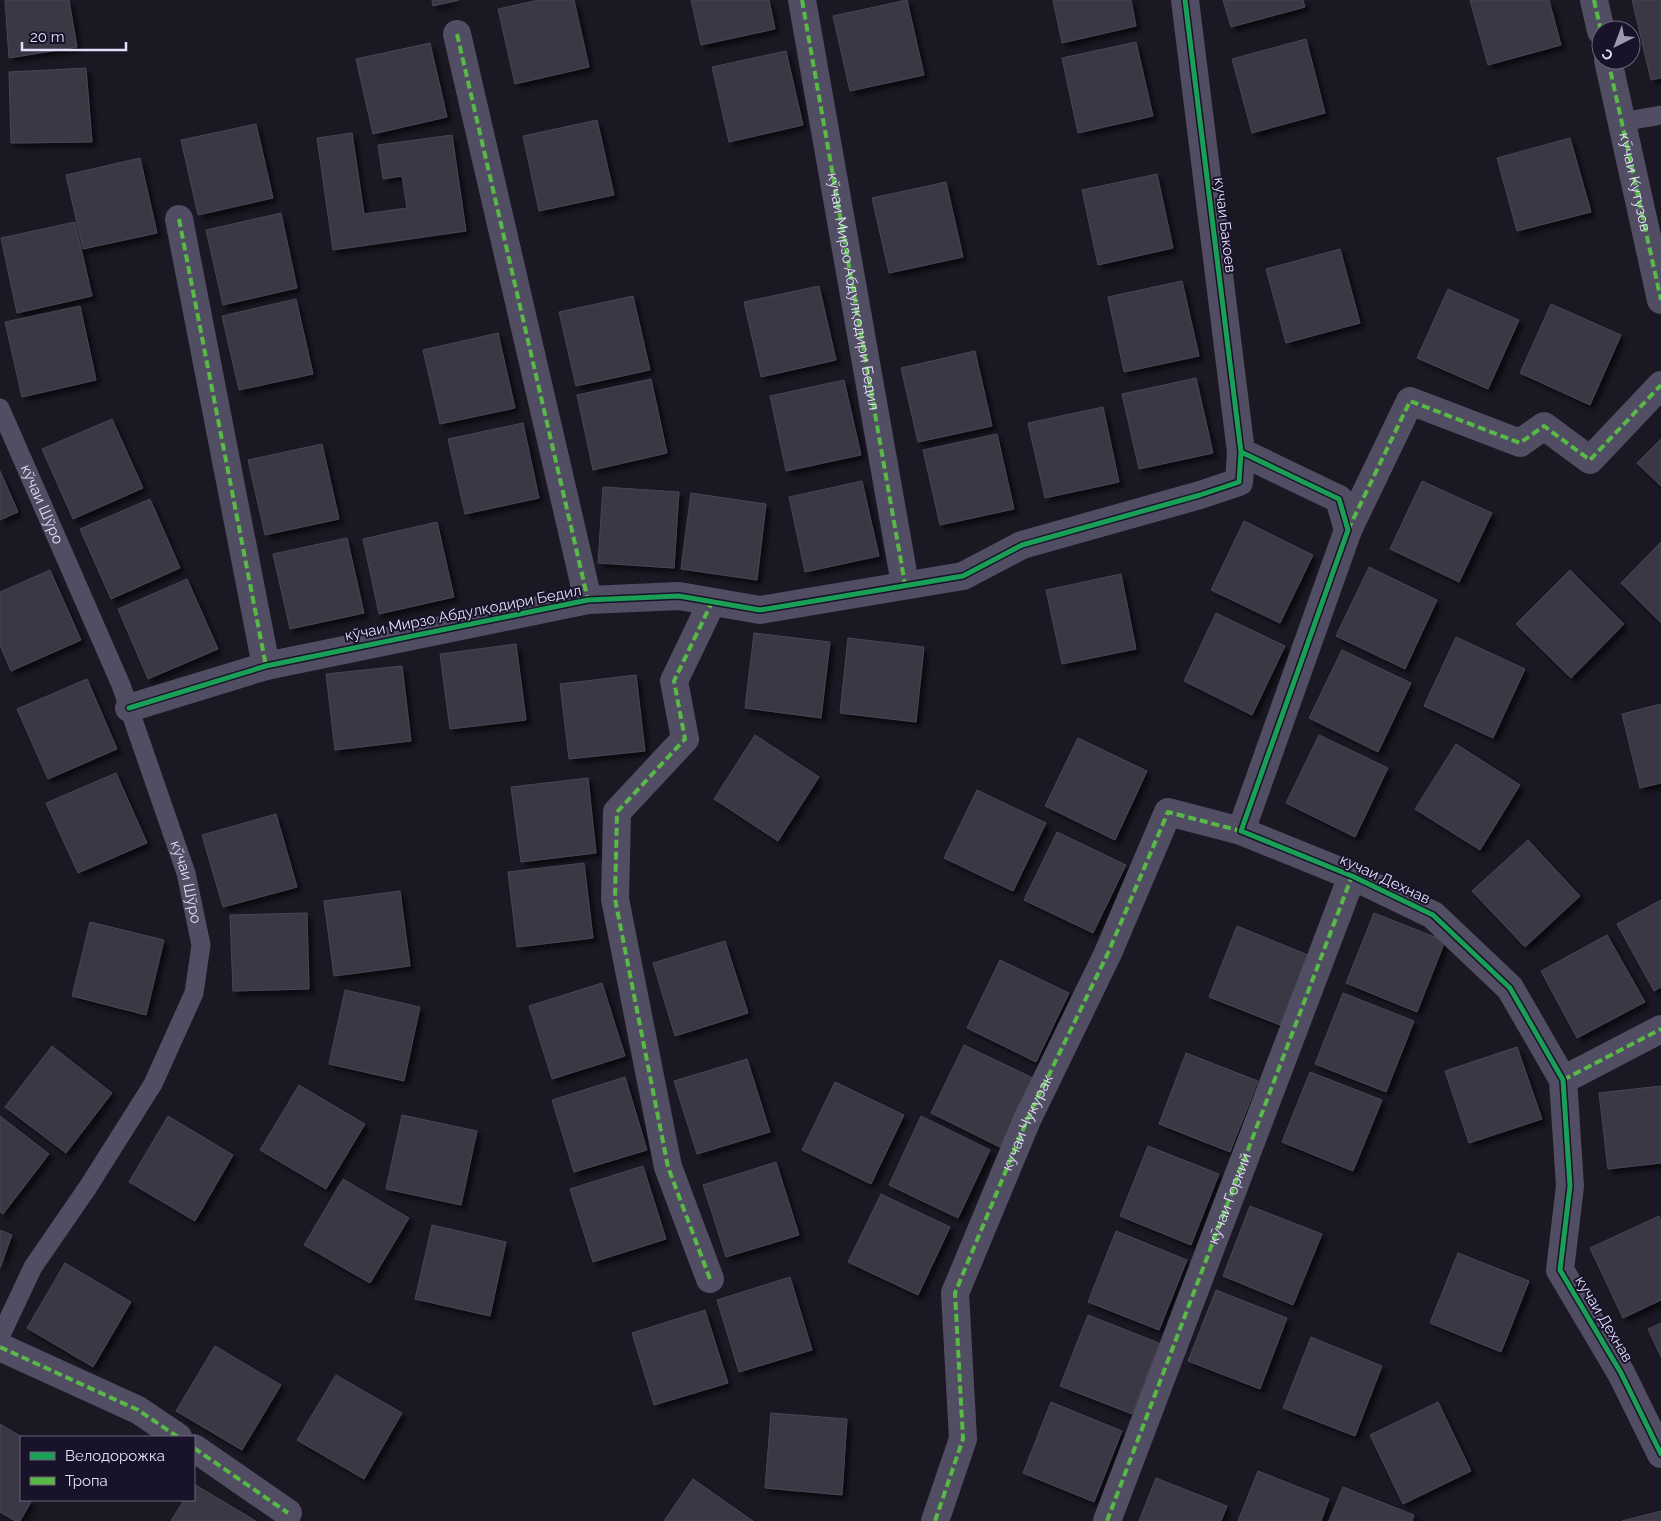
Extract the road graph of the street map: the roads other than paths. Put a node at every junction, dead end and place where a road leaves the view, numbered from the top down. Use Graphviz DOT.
graph roads {
  1 [pos="802,0"];
  2 [pos="1185,0"];
  3 [pos="1594,0"];
  4 [pos="1599,20"];
  5 [pos="457,34"];
  6 [pos="1610,70"];
  7 [pos="1661,114"];
  8 [pos="1622,122"];
  9 [pos="179,219"];
  10 [pos="1661,300"];
  11 [pos="1661,385"];
  12 [pos="0,408"];
  13 [pos="1241,452"];
  14 [pos="1348,530"];
  15 [pos="905,584"];
  16 [pos="588,600"];
  17 [pos="712,602"];
  18 [pos="266,666"];
  19 [pos="129,708"];
  20 [pos="1242,831"];
  21 [pos="1352,876"];
  22 [pos="1661,1029"];
  23 [pos="1562,1080"];
  24 [pos="710,1280"];
  25 [pos="0,1337"];
  26 [pos="0,1347"];
  27 [pos="177,1436"];
  28 [pos="195,1449"];
  29 [pos="1661,1454"];
  30 [pos="288,1513"];
  31 [pos="935,1521"];
  32 [pos="1107,1521"];
  1 -- 15 [label="street, кўчаи Мирзо Абдулқодири Бедил"];
  2 -- 13 [label="street, кучаи Бакоев"];
  3 -- 4 [label="street"];
  5 -- 16 [label="street, кўчаи Мирзо Абдулқодири Бедил"];
  6 -- 8 [label="street, кӯчаи Кутузов"];
  7 -- 8 [label="lane, кӯчаи Кутузов"];
  8 -- 10 [label="street, кӯчаи Кутузов"];
  9 -- 18 [label="street"];
  11 -- 14 [label="street"];
  12 -- 19 [label="lane, кўчаи Шўро"];
  13 -- 14 [label="street"];
  13 -- 15 [label="street, кўчаи Мирзо Абдулқодири Бедил"];
  14 -- 20 [label="street"];
  15 -- 17 [label="street, кўчаи Мирзо Абдулқодири Бедил"];
  16 -- 17 [label="street, кўчаи Мирзо Абдулқодири Бедил"];
  16 -- 18 [label="street, кўчаи Мирзо Абдулқодири Бедил"];
  17 -- 24 [label="street"];
  18 -- 19 [label="street, кўчаи Мирзо Абдулқодири Бедил"];
  19 -- 25 [label="lane, кўчаи Шўро"];
  20 -- 21 [label="street, кучаи Дехнав"];
  20 -- 31 [label="street, кучаи Чукурак"];
  21 -- 23 [label="street, кучаи Дехнав"];
  21 -- 32 [label="street, кӯчаи Горкий"];
  22 -- 23 [label="street"];
  23 -- 29 [label="street, кучаи Дехнав"];
  26 -- 27 [label="street"];
  28 -- 30 [label="street"];
}
